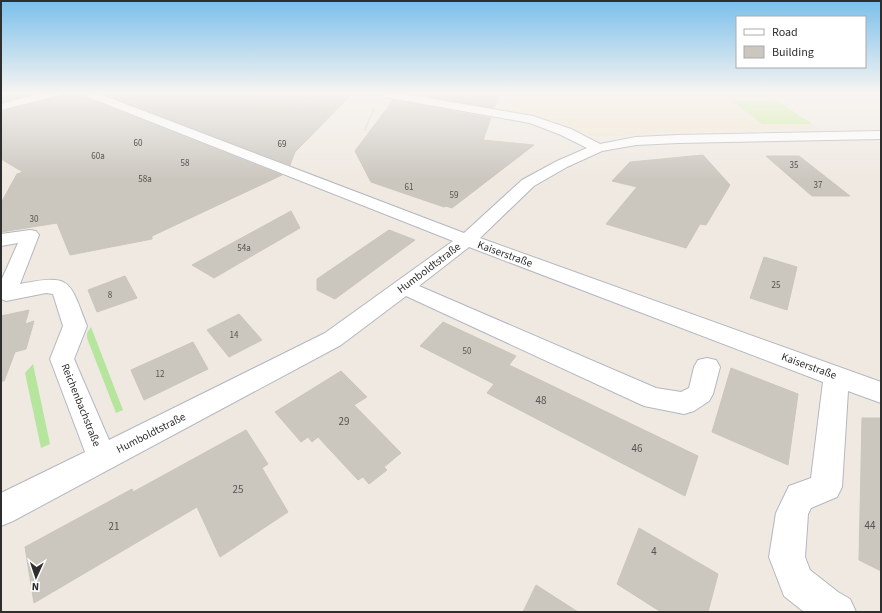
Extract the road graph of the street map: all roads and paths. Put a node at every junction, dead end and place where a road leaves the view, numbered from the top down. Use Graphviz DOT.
graph roads {
  1 [pos="161,122"];
  2 [pos="537,122"];
  3 [pos="861,135"];
  4 [pos="881,136"];
  5 [pos="598,148"];
  6 [pos="881,148"];
  7 [pos="537,165"];
  8 [pos="552,170"];
  9 [pos="1,240"];
  10 [pos="467,240"];
  11 [pos="404,287"];
  12 [pos="707,367"];
  13 [pos="836,376"];
  14 [pos="881,392"];
  15 [pos="102,458"];
  16 [pos="1,510"];
  17 [pos="838,612"];
  1 -- 10 [label="street, Kaiserstraße"];
  2 -- 5 [label="street"];
  3 -- 4 [label="street, Humboldtstraße"];
  3 -- 5 [label="street, Humboldtstraße"];
  3 -- 6 [label="street"];
  5 -- 8 [label="street, Humboldtstraße"];
  7 -- 8 [label="street"];
  8 -- 10 [label="street, Humboldtstraße"];
  9 -- 15 [label="street, Reichenbachstraße"];
  10 -- 11 [label="street, Humboldtstraße"];
  10 -- 13 [label="street, Kaiserstraße"];
  11 -- 12 [label="street"];
  11 -- 15 [label="street, Humboldtstraße"];
  13 -- 14 [label="street, Kaiserstraße"];
  13 -- 17 [label="street"];
  15 -- 16 [label="street, Humboldtstraße"];
}
